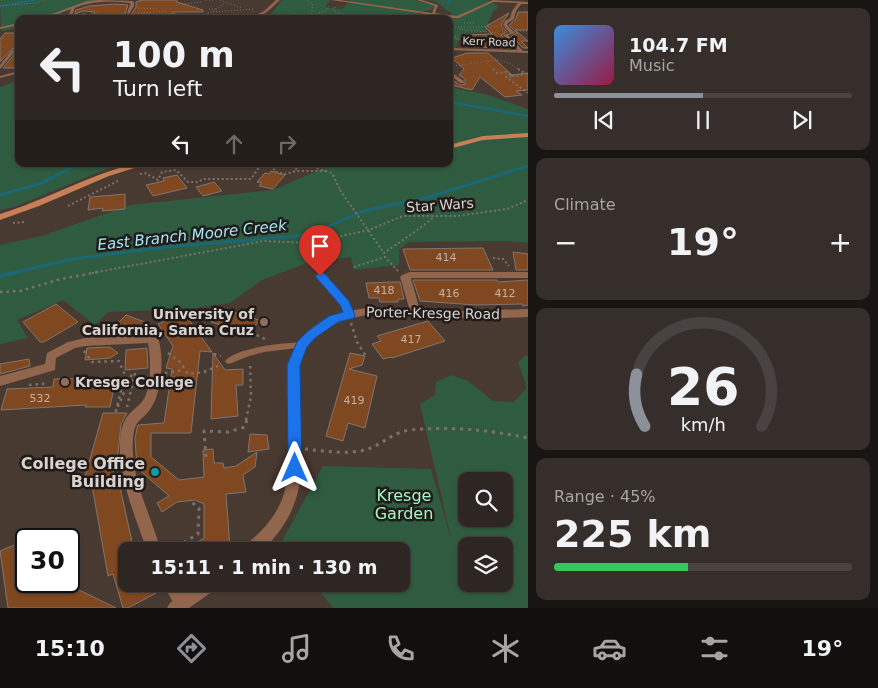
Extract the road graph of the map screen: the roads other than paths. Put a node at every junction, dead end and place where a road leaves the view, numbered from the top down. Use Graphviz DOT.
graph roads {
  1 [pos="110,0"];
  2 [pos="278,0"];
  3 [pos="333,0"];
  4 [pos="338,0"];
  5 [pos="419,0"];
  6 [pos="521,2"];
  7 [pos="528,3"];
  8 [pos="335,5"];
  9 [pos="132,6"];
  10 [pos="73,8"];
  11 [pos="129,13"];
  12 [pos="433,14"];
  13 [pos="52,15"];
  14 [pos="72,15"];
  15 [pos="261,15"];
  16 [pos="441,15"];
  17 [pos="453,16"];
  18 [pos="15,25"];
  19 [pos="0,28"];
  20 [pos="453,49"];
  21 [pos="13,50"];
  22 [pos="522,52"];
  23 [pos="528,52"];
  24 [pos="0,68"];
  25 [pos="15,73"];
  26 [pos="453,75"];
  27 [pos="0,77"];
  28 [pos="462,82"];
  29 [pos="528,135"];
  30 [pos="453,146"];
  31 [pos="132,167"];
  32 [pos="0,217"];
  33 [pos="528,275"];
  34 [pos="320,276"];
  35 [pos="415,311"];
  36 [pos="528,313"];
  37 [pos="350,315"];
  38 [pos="302,345"];
  39 [pos="229,361"];
  40 [pos="0,381"];
  41 [pos="151,542"];
  42 [pos="260,542"];
  43 [pos="173,592"];
  44 [pos="198,592"];
  45 [pos="178,606"];
  1 -- 9 [label="lane"];
  1 -- 10 [label="lane"];
  2 -- 15 [label="lane"];
  3 -- 4 [label="lane"];
  4 -- 8 [label="lane"];
  4 -- 12 [label="lane"];
  5 -- 12 [label="lane"];
  6 -- 7 [label="lane"];
  6 -- 17 [label="lane"];
  6 -- 22 [label="lane"];
  9 -- 11 [label="street"];
  10 -- 13 [label="lane"];
  10 -- 14 [label="lane"];
  12 -- 16 [label="lane"];
  18 -- 19 [label="lane"];
  20 -- 22 [label="lane, Kerr Road"];
  21 -- 24 [label="lane"];
  22 -- 23 [label="lane, Kerr Road"];
  25 -- 27 [label="lane"];
  26 -- 28 [label="lane"];
  29 -- 30 [label="main road"];
  31 -- 32 [label="main road"];
  33 -- 35 [label="street"];
  34 -- 37 [label="lane"];
  35 -- 36 [label="street, Porter-Kresge Road"];
  35 -- 37 [label="street, Porter-Kresge Road"];
  37 -- 38 [label="street, Porter-Kresge Road"];
  38 -- 39 [label="lane"];
  38 -- 42 [label="street, Porter-Kresge Road"];
  40 -- 41 [label="street"];
  43 -- 45 [label="street"];
  44 -- 45 [label="street"];
}
